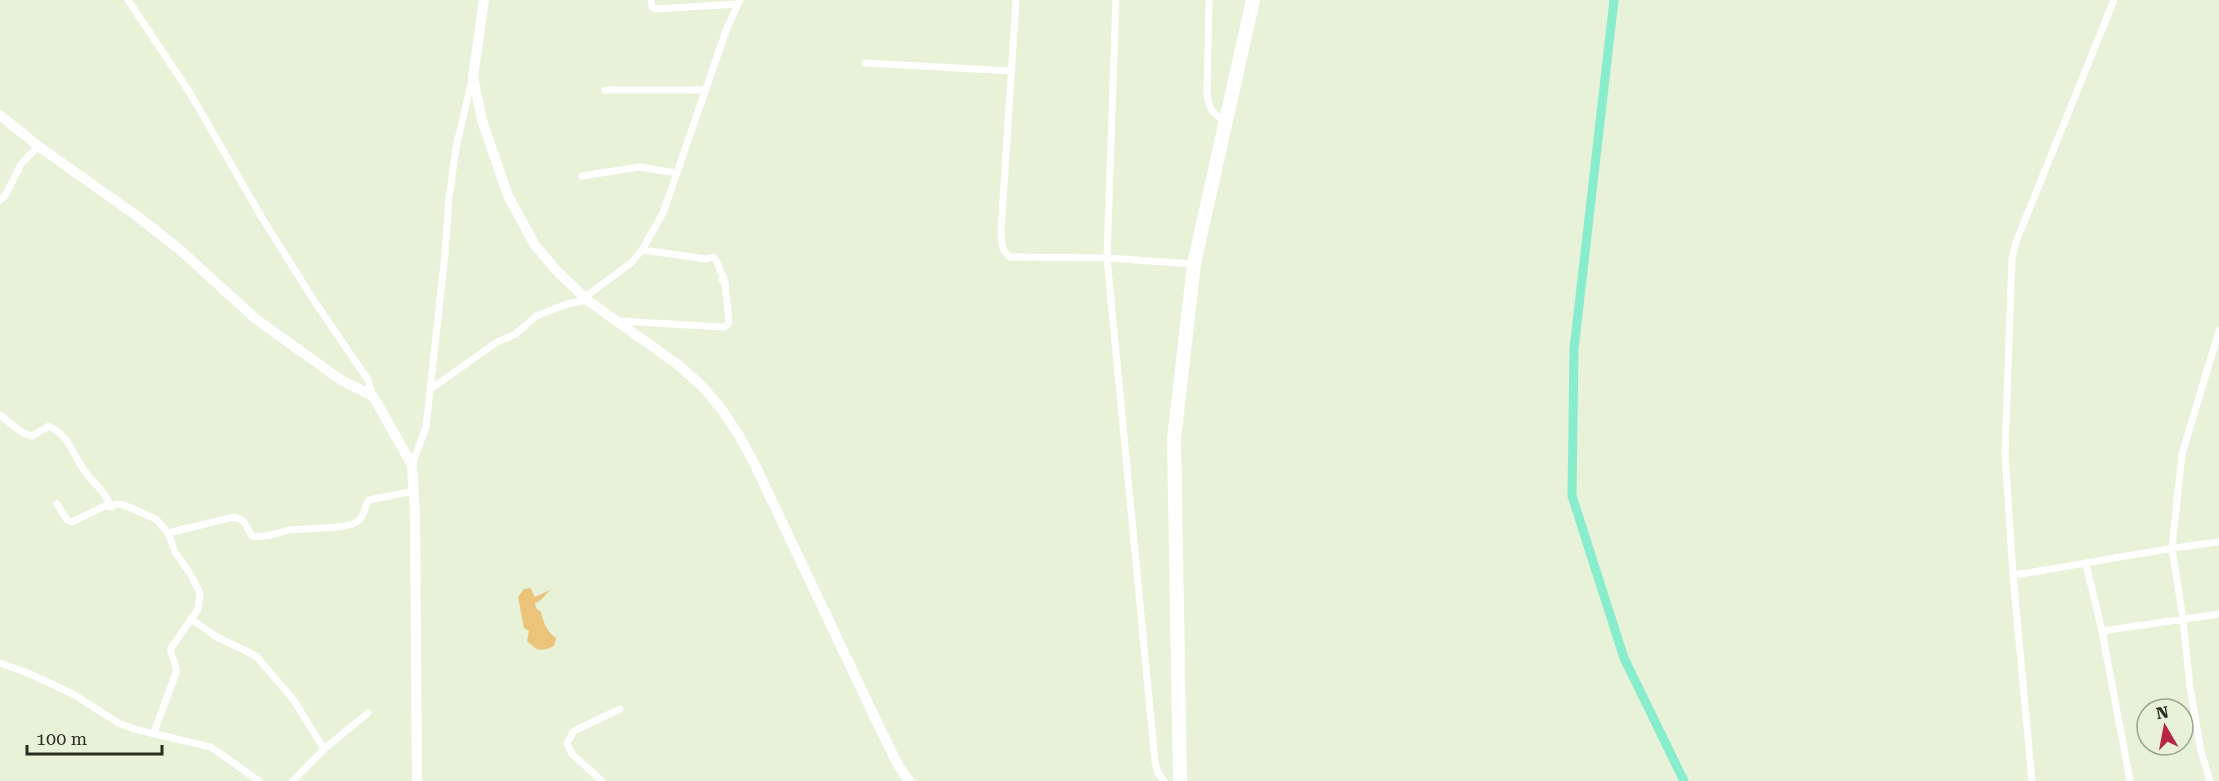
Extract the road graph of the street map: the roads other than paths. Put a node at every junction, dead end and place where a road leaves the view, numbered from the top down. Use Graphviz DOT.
graph roads {
  1 [pos="128,0"];
  2 [pos="484,0"];
  3 [pos="651,0"];
  4 [pos="1016,0"];
  5 [pos="1116,0"];
  6 [pos="1209,0"];
  7 [pos="1253,0"];
  8 [pos="2114,0"];
  9 [pos="739,2"];
  10 [pos="865,63"];
  11 [pos="1012,71"];
  12 [pos="472,77"];
  13 [pos="605,90"];
  14 [pos="706,90"];
  15 [pos="0,115"];
  16 [pos="1226,121"];
  17 [pos="38,146"];
  18 [pos="677,173"];
  19 [pos="582,176"];
  20 [pos="0,200"];
  21 [pos="642,250"];
  22 [pos="1107,258"];
  23 [pos="1194,264"];
  24 [pos="586,298"];
  25 [pos="617,321"];
  26 [pos="2219,331"];
  27 [pos="432,388"];
  28 [pos="373,396"];
  29 [pos="0,415"];
  30 [pos="412,465"];
  31 [pos="414,491"];
  32 [pos="57,504"];
  33 [pos="111,507"];
  34 [pos="168,533"];
  35 [pos="2219,542"];
  36 [pos="2172,548"];
  37 [pos="2086,564"];
  38 [pos="2013,575"];
  39 [pos="2219,614"];
  40 [pos="191,619"];
  41 [pos="2183,619"];
  42 [pos="2102,631"];
  43 [pos="0,663"];
  44 [pos="620,709"];
  45 [pos="368,713"];
  46 [pos="154,732"];
  47 [pos="324,749"];
  48 [pos="259,781"];
  49 [pos="293,781"];
  50 [pos="417,781"];
  51 [pos="602,781"];
  52 [pos="909,781"];
  53 [pos="1164,781"];
  54 [pos="1180,781"];
  55 [pos="2032,781"];
  56 [pos="2130,781"];
  57 [pos="2210,781"];
  1 -- 28 [label="street"];
  2 -- 12 [label="street"];
  3 -- 9 [label="street"];
  4 -- 11 [label="street"];
  5 -- 22 [label="street"];
  6 -- 16 [label="street"];
  7 -- 16 [label="highway"];
  8 -- 38 [label="street"];
  9 -- 14 [label="street"];
  10 -- 11 [label="street"];
  11 -- 22 [label="street"];
  12 -- 24 [label="street"];
  12 -- 27 [label="street"];
  13 -- 14 [label="street"];
  14 -- 18 [label="street"];
  15 -- 17 [label="street"];
  16 -- 23 [label="highway"];
  17 -- 20 [label="street"];
  17 -- 28 [label="street"];
  18 -- 19 [label="street"];
  18 -- 21 [label="street"];
  21 -- 24 [label="street"];
  21 -- 25 [label="street"];
  22 -- 23 [label="street"];
  22 -- 53 [label="street"];
  23 -- 54 [label="highway"];
  24 -- 25 [label="street"];
  24 -- 27 [label="street"];
  25 -- 52 [label="street"];
  26 -- 36 [label="street"];
  27 -- 30 [label="street"];
  28 -- 30 [label="street"];
  29 -- 33 [label="street"];
  30 -- 31 [label="street"];
  31 -- 34 [label="street"];
  31 -- 50 [label="street"];
  32 -- 33 [label="street"];
  33 -- 34 [label="street"];
  34 -- 40 [label="street"];
  35 -- 36 [label="street"];
  36 -- 37 [label="street"];
  36 -- 41 [label="street"];
  37 -- 38 [label="street"];
  37 -- 42 [label="street"];
  38 -- 55 [label="street"];
  39 -- 41 [label="street"];
  40 -- 46 [label="street"];
  40 -- 47 [label="street"];
  41 -- 42 [label="street"];
  41 -- 57 [label="street"];
  42 -- 56 [label="street"];
  43 -- 46 [label="street"];
  44 -- 51 [label="street"];
  45 -- 47 [label="street"];
  46 -- 48 [label="street"];
  47 -- 49 [label="street"];
}
